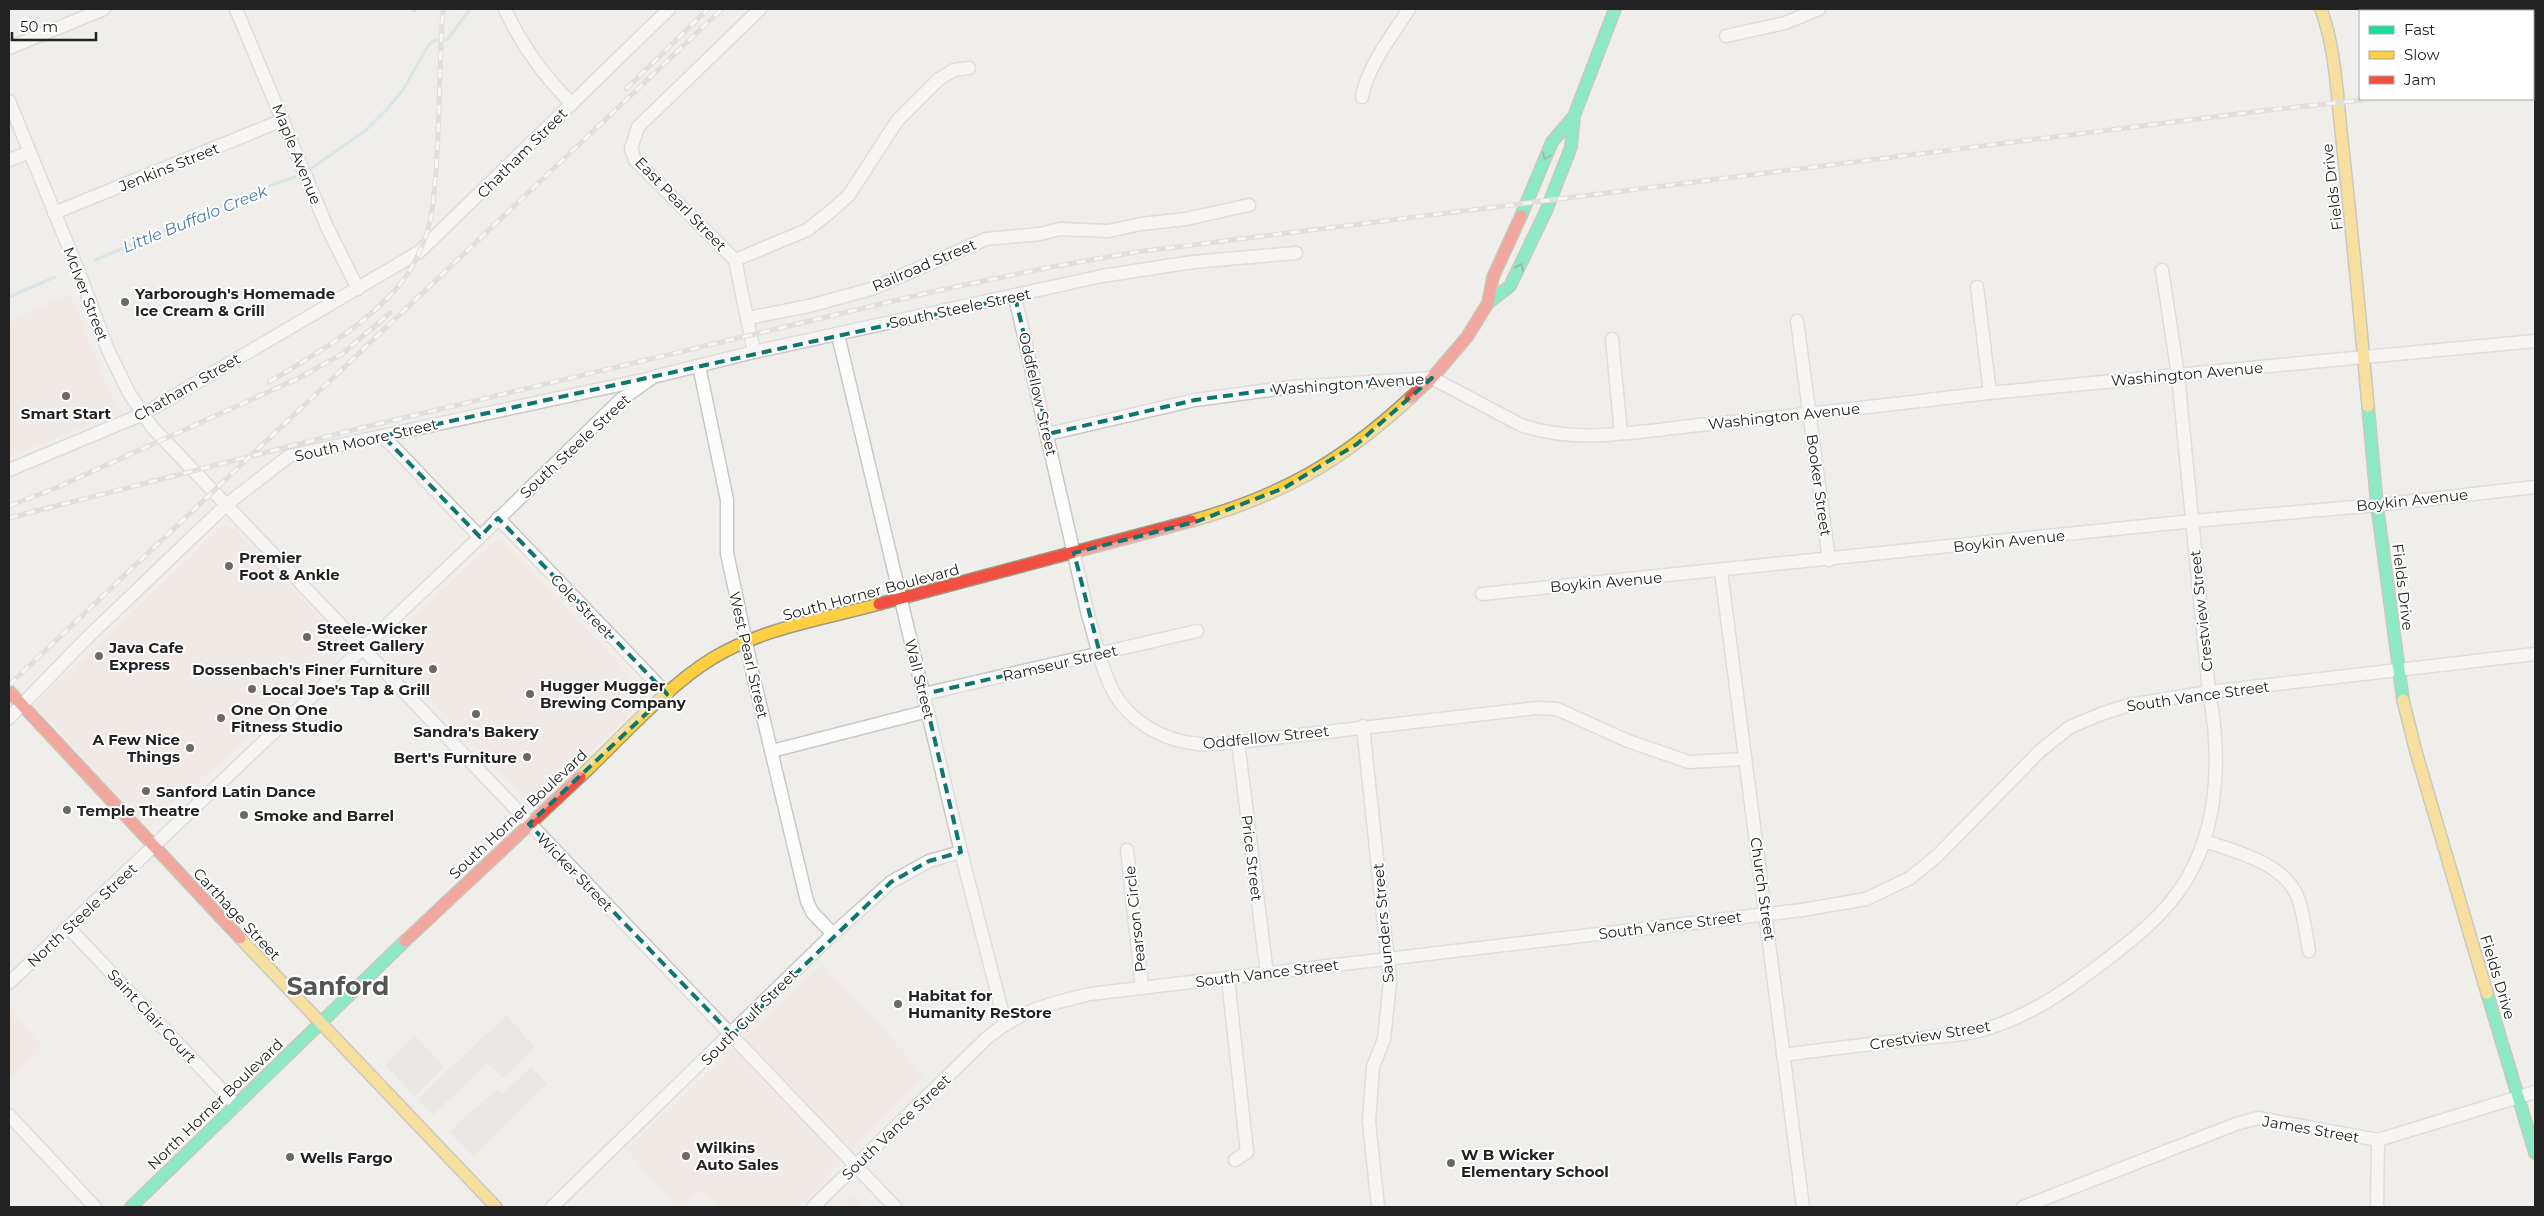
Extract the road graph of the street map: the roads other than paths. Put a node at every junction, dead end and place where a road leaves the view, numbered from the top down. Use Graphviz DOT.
graph roads {
  1 [pos="104,9"];
  2 [pos="236,9"];
  3 [pos="505,9"];
  4 [pos="669,9"];
  5 [pos="760,9"];
  6 [pos="1409,9"];
  7 [pos="1615,9"];
  8 [pos="1819,9"];
  9 [pos="2321,9"];
  10 [pos="1726,36"];
  11 [pos="9,48"];
  12 [pos="969,68"];
  13 [pos="1362,97"];
  14 [pos="9,101"];
  15 [pos="572,104"];
  16 [pos="1574,116"];
  17 [pos="283,120"];
  18 [pos="28,152"];
  19 [pos="9,160"];
  20 [pos="1249,205"];
  21 [pos="54,213"];
  22 [pos="1296,253"];
  23 [pos="735,260"];
  24 [pos="2162,270"];
  25 [pos="362,286"];
  26 [pos="1977,287"];
  27 [pos="1014,297"];
  28 [pos="1488,303"];
  29 [pos="748,318"];
  30 [pos="1797,321"];
  31 [pos="838,335"];
  32 [pos="1612,340"];
  33 [pos="2535,340"];
  34 [pos="754,352"];
  35 [pos="2363,358"];
  36 [pos="699,366"];
  37 [pos="2178,375"];
  38 [pos="653,377"];
  39 [pos="1432,378"];
  40 [pos="1990,393"];
  41 [pos="143,414"];
  42 [pos="1809,414"];
  43 [pos="1622,433"];
  44 [pos="1048,434"];
  45 [pos="383,436"];
  46 [pos="9,470"];
  47 [pos="193,471"];
  48 [pos="2535,487"];
  49 [pos="226,505"];
  50 [pos="2377,505"];
  51 [pos="498,518"];
  52 [pos="2193,521"];
  53 [pos="480,537"];
  54 [pos="1074,553"];
  55 [pos="1828,560"];
  56 [pos="1722,571"];
  57 [pos="1482,594"];
  58 [pos="901,599"];
  59 [pos="1197,631"];
  60 [pos="745,641"];
  61 [pos="362,649"];
  62 [pos="1100,654"];
  63 [pos="2535,654"];
  64 [pos="2399,671"];
  65 [pos="9,691"];
  66 [pos="2209,692"];
  67 [pos="666,694"];
  68 [pos="924,694"];
  69 [pos="22,704"];
  70 [pos="928,711"];
  71 [pos="9,718"];
  72 [pos="1363,726"];
  73 [pos="1238,742"];
  74 [pos="772,751"];
  75 [pos="1744,759"];
  76 [pos="529,824"];
  77 [pos="2205,841"];
  78 [pos="155,846"];
  79 [pos="1127,850"];
  80 [pos="961,852"];
  81 [pos="1767,914"];
  82 [pos="68,927"];
  83 [pos="833,934"];
  84 [pos="2309,952"];
  85 [pos="1389,958"];
  86 [pos="1267,974"];
  87 [pos="1228,978"];
  88 [pos="9,983"];
  89 [pos="1142,988"];
  90 [pos="320,1022"];
  91 [pos="1005,1023"];
  92 [pos="732,1035"];
  93 [pos="1783,1054"];
  94 [pos="2535,1092"];
  95 [pos="2518,1098"];
  96 [pos="236,1105"];
  97 [pos="9,1114"];
  98 [pos="2378,1140"];
  99 [pos="2535,1153"];
  100 [pos="1235,1160"];
  101 [pos="856,1167"];
  102 [pos="2051,1203"];
  103 [pos="95,1207"];
  104 [pos="131,1207"];
  105 [pos="496,1207"];
  106 [pos="552,1207"];
  107 [pos="814,1207"];
  108 [pos="895,1207"];
  109 [pos="1378,1207"];
  110 [pos="1803,1207"];
  111 [pos="2023,1207"];
  112 [pos="2376,1207"];
  1 -- 11 [label="street"];
  2 -- 17 [label="street, Maple Avenue"];
  3 -- 15 [label="street"];
  4 -- 15 [label="street, Chatham Street"];
  5 -- 23 [label="street, East Pearl Street"];
  6 -- 13 [label="street"];
  7 -- 16 [label="main road, South Horner Boulevard"];
  8 -- 10 [label="street"];
  9 -- 35 [label="main road, Fields Drive"];
  12 -- 23 [label="street"];
  14 -- 18 [label="street, McIver Street"];
  15 -- 25 [label="street, Chatham Street"];
  16 -- 28 [label="main road, South Horner Boulevard, one-way"];
  28 -- 16 [label="main road, South Horner Boulevard, one-way"];
  17 -- 21 [label="street, Jenkins Street"];
  17 -- 25 [label="street, Maple Avenue"];
  18 -- 19 [label="street"];
  18 -- 21 [label="street, McIver Street"];
  20 -- 29 [label="street, Railroad Street"];
  21 -- 41 [label="street, McIver Street"];
  22 -- 27 [label="street, South Steele Street"];
  23 -- 29 [label="street, East Pearl Street"];
  24 -- 37 [label="street, Crestview Street"];
  25 -- 41 [label="street, Chatham Street"];
  26 -- 40 [label="street"];
  27 -- 31 [label="street, South Steele Street"];
  27 -- 44 [label="street, Oddfellow Street"];
  28 -- 39 [label="main road, South Horner Boulevard"];
  29 -- 34 [label="street, East Pearl Street"];
  30 -- 42 [label="street, Booker Street"];
  31 -- 34 [label="street, South Steele Street"];
  31 -- 58 [label="street, Wall Street"];
  32 -- 43 [label="street"];
  33 -- 35 [label="street, Washington Avenue"];
  34 -- 36 [label="street, South Steele Street"];
  35 -- 37 [label="street, Washington Avenue"];
  35 -- 50 [label="main road, Fields Drive"];
  36 -- 38 [label="street, South Steele Street"];
  36 -- 60 [label="street, West Pearl Street"];
  37 -- 40 [label="street, Washington Avenue"];
  37 -- 52 [label="street, Crestview Street"];
  38 -- 45 [label="street, South Moore Street"];
  38 -- 51 [label="street, South Steele Street"];
  39 -- 43 [label="street, Washington Avenue"];
  39 -- 44 [label="street, Washington Avenue"];
  39 -- 54 [label="main road, South Horner Boulevard"];
  40 -- 42 [label="street, Washington Avenue"];
  41 -- 46 [label="street, Chatham Street"];
  41 -- 47 [label="street, McIver Street"];
  42 -- 43 [label="street, Washington Avenue"];
  42 -- 55 [label="street, Booker Street"];
  44 -- 54 [label="street, Oddfellow Street"];
  45 -- 49 [label="street, South Moore Street"];
  45 -- 53 [label="street"];
  47 -- 49 [label="street, Wicker Street"];
  48 -- 50 [label="street, Boykin Avenue"];
  49 -- 61 [label="street, Wicker Street"];
  49 -- 69 [label="street, South Moore Street"];
  50 -- 52 [label="street, Boykin Avenue"];
  50 -- 64 [label="main road, Fields Drive"];
  51 -- 53 [label="street, South Steele Street"];
  51 -- 67 [label="street, Cole Street"];
  52 -- 55 [label="street, Boykin Avenue"];
  52 -- 66 [label="street, Crestview Street"];
  53 -- 61 [label="street, South Steele Street"];
  54 -- 58 [label="main road, South Horner Boulevard"];
  54 -- 62 [label="street, Oddfellow Street"];
  55 -- 56 [label="street, Boykin Avenue"];
  56 -- 57 [label="street, Boykin Avenue"];
  56 -- 75 [label="street, Church Street"];
  58 -- 60 [label="main road, South Horner Boulevard"];
  58 -- 68 [label="street, Wall Street"];
  59 -- 62 [label="street, Ramseur Street"];
  60 -- 67 [label="main road, South Horner Boulevard"];
  60 -- 74 [label="street, West Pearl Street"];
  61 -- 76 [label="street, Wicker Street"];
  61 -- 78 [label="street, South Steele Street"];
  62 -- 68 [label="street, Ramseur Street"];
  62 -- 73 [label="street, Oddfellow Street"];
  63 -- 64 [label="street, South Vance Street"];
  64 -- 66 [label="street, South Vance Street"];
  64 -- 95 [label="main road, Fields Drive"];
  65 -- 69 [label="main road, Carthage Street"];
  66 -- 77 [label="street, Crestview Street"];
  66 -- 81 [label="street, South Vance Street"];
  67 -- 76 [label="main road, South Horner Boulevard"];
  68 -- 70 [label="street, Wall Street"];
  69 -- 71 [label="street, South Moore Street"];
  69 -- 78 [label="main road, Carthage Street"];
  70 -- 74 [label="street"];
  70 -- 80 [label="street, Wall Street"];
  72 -- 73 [label="street, Oddfellow Street"];
  72 -- 75 [label="street, Oddfellow Street"];
  72 -- 85 [label="street, Saunders Street"];
  73 -- 86 [label="street, Price Street"];
  74 -- 83 [label="street, West Pearl Street"];
  75 -- 81 [label="street, Church Street"];
  76 -- 90 [label="main road, South Horner Boulevard"];
  76 -- 92 [label="street, Wicker Street"];
  77 -- 84 [label="street"];
  77 -- 93 [label="street, Crestview Street"];
  78 -- 82 [label="street, North Steele Street"];
  78 -- 90 [label="main road, Carthage Street"];
  79 -- 89 [label="street, Pearson Circle"];
  80 -- 83 [label="street, South Gulf Street"];
  80 -- 91 [label="street, Wall Street"];
  81 -- 85 [label="street, South Vance Street"];
  81 -- 93 [label="street, Church Street"];
  82 -- 88 [label="street, North Steele Street"];
  82 -- 96 [label="street, Saint Clair Court"];
  83 -- 92 [label="street, South Gulf Street"];
  85 -- 86 [label="street, South Vance Street"];
  85 -- 109 [label="street, Saunders Street"];
  86 -- 87 [label="street, South Vance Street"];
  87 -- 89 [label="street, South Vance Street"];
  87 -- 100 [label="street"];
  89 -- 91 [label="street, South Vance Street"];
  90 -- 96 [label="main road, North Horner Boulevard"];
  90 -- 105 [label="main road, Carthage Street"];
  91 -- 101 [label="street, South Vance Street"];
  92 -- 101 [label="street, Wicker Street"];
  92 -- 106 [label="street, South Gulf Street"];
  93 -- 110 [label="street, Church Street"];
  94 -- 95 [label="street, James Street"];
  95 -- 98 [label="street, James Street"];
  95 -- 99 [label="main road, Fields Drive"];
  96 -- 104 [label="main road, North Horner Boulevard"];
  97 -- 103 [label="street"];
  98 -- 102 [label="street, James Street"];
  98 -- 112 [label="street"];
  101 -- 107 [label="street, South Vance Street"];
  101 -- 108 [label="street, Wicker Street"];
  102 -- 111 [label="street, James Street"];
}
